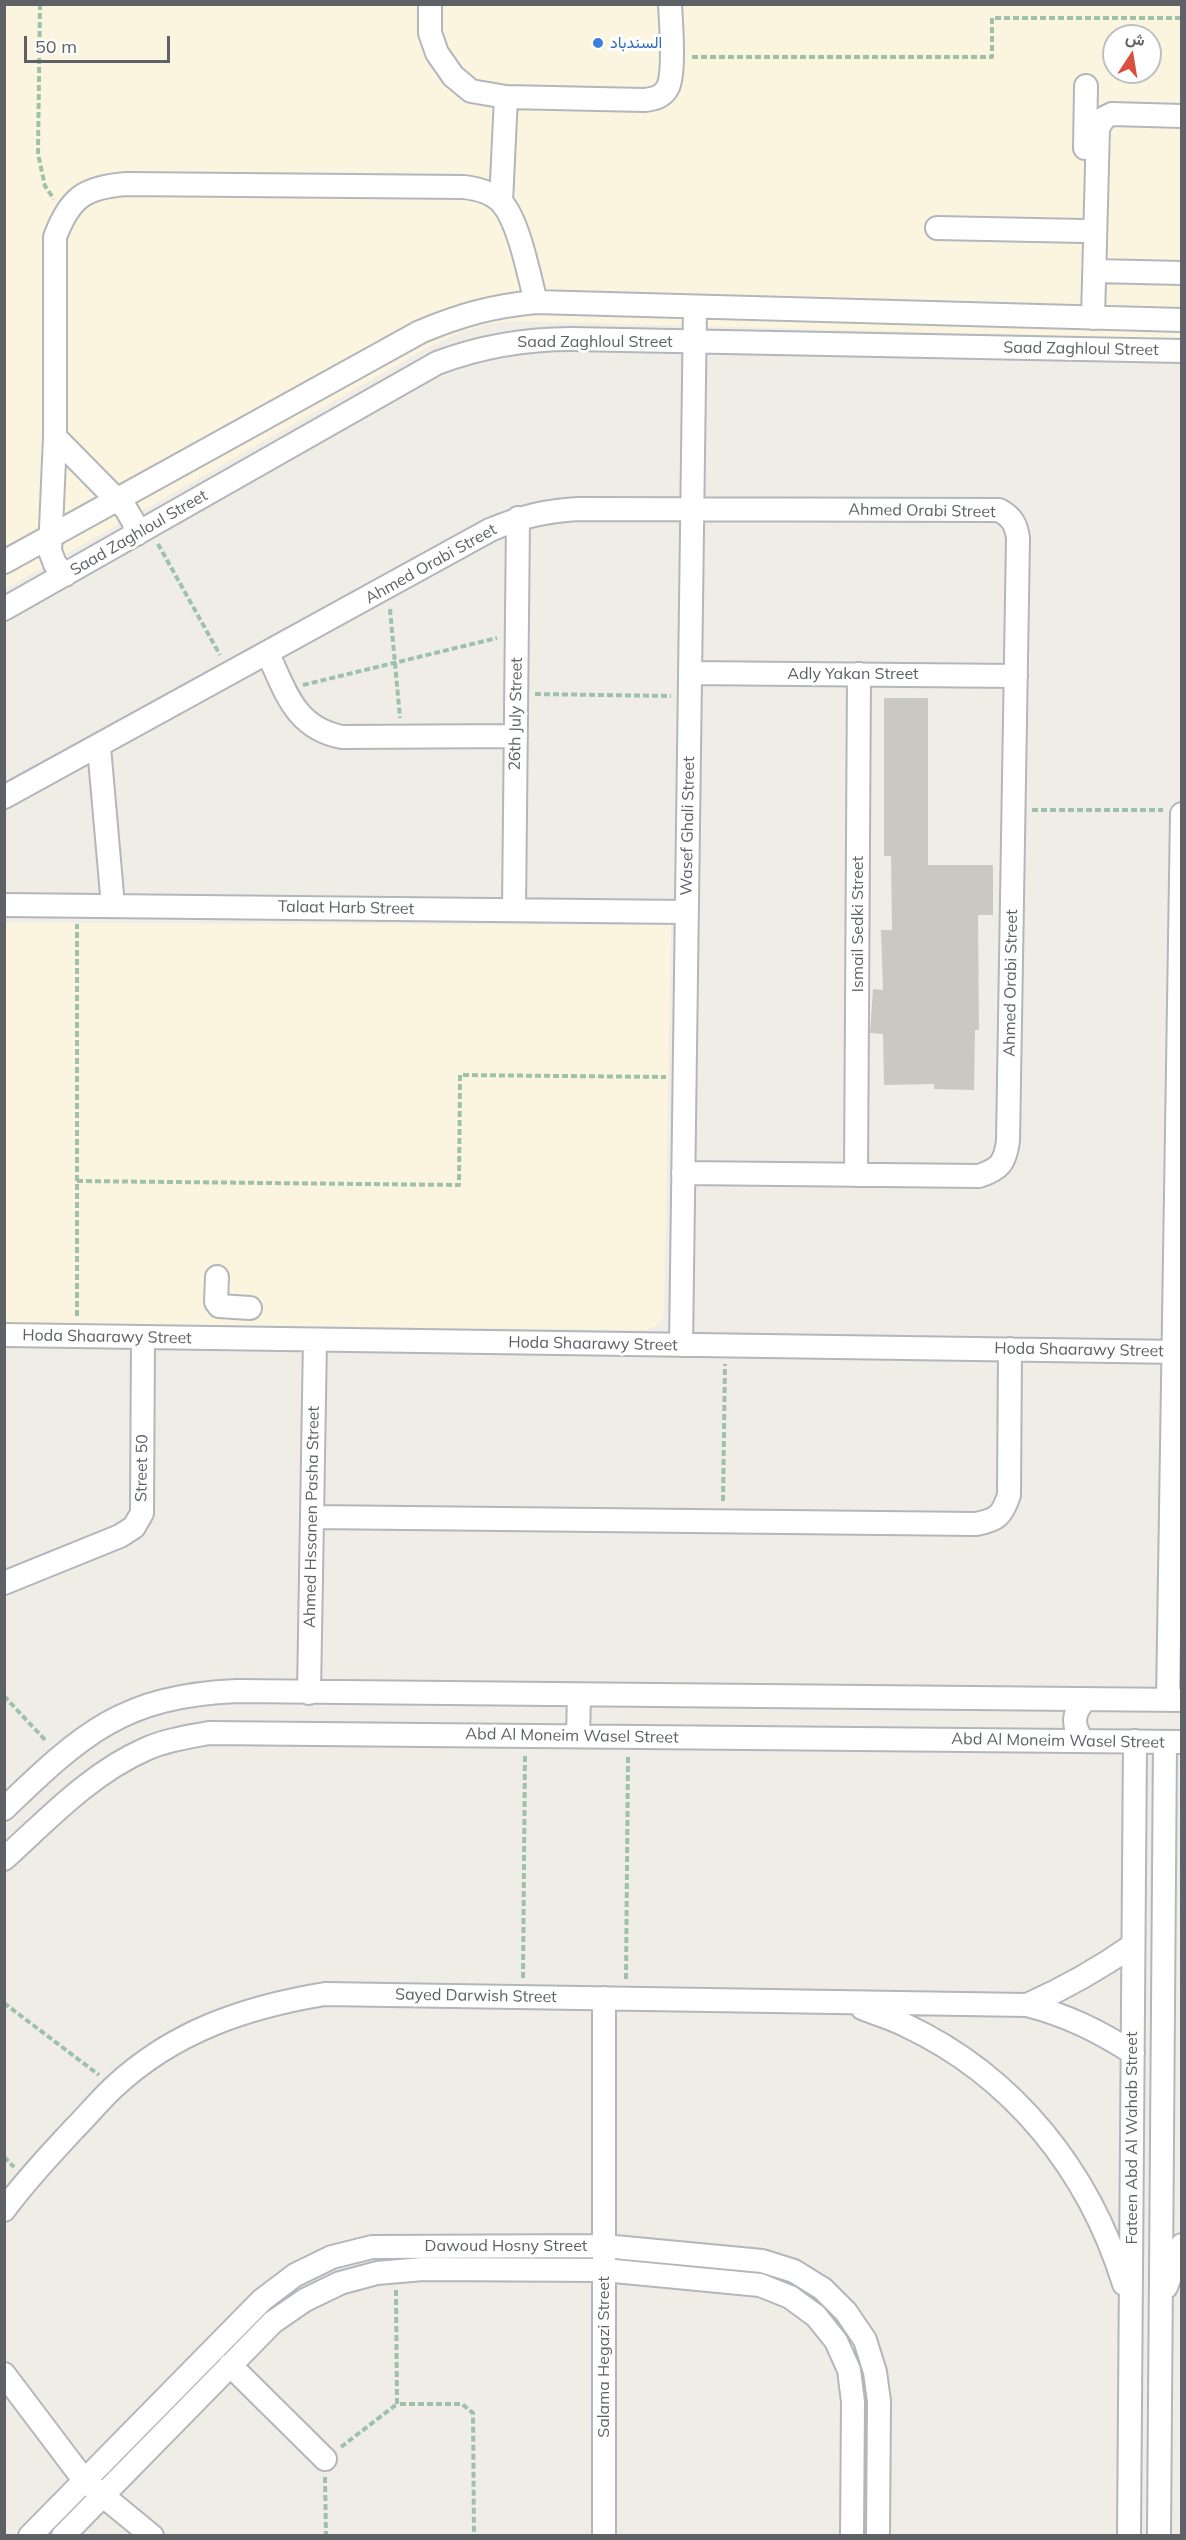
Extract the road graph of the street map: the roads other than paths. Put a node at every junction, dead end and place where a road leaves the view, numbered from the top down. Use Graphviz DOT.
graph roads {
  1 [pos="430,4"];
  2 [pos="670,4"];
  3 [pos="1086,86"];
  4 [pos="506,97"];
  5 [pos="1182,116"];
  6 [pos="501,202"];
  7 [pos="937,228"];
  8 [pos="1084,231"];
  9 [pos="1095,270"];
  10 [pos="1182,273"];
  11 [pos="536,302"];
  12 [pos="695,307"];
  13 [pos="1088,318"];
  14 [pos="1182,320"];
  15 [pos="695,342"];
  16 [pos="1182,351"];
  17 [pos="55,437"];
  18 [pos="116,500"];
  19 [pos="692,510"];
  20 [pos="518,518"];
  21 [pos="143,531"];
  22 [pos="51,537"];
  23 [pos="4,562"];
  24 [pos="65,575"];
  25 [pos="4,609"];
  26 [pos="268,654"];
  27 [pos="690,673"];
  28 [pos="859,674"];
  29 [pos="1016,676"];
  30 [pos="516,736"];
  31 [pos="99,747"];
  32 [pos="4,797"];
  33 [pos="1176,812"];
  34 [pos="4,905"];
  35 [pos="112,906"];
  36 [pos="513,910"];
  37 [pos="687,912"];
  38 [pos="683,1173"];
  39 [pos="856,1174"];
  40 [pos="217,1277"];
  41 [pos="4,1335"];
  42 [pos="143,1337"];
  43 [pos="232,1338"];
  44 [pos="315,1340"];
  45 [pos="681,1345"];
  46 [pos="1010,1349"];
  47 [pos="1178,1352"];
  48 [pos="312,1517"];
  49 [pos="4,1583"];
  50 [pos="309,1693"];
  51 [pos="579,1695"];
  52 [pos="1085,1700"];
  53 [pos="1175,1700"];
  54 [pos="578,1736"];
  55 [pos="1083,1741"];
  56 [pos="1135,1741"];
  57 [pos="1173,1742"];
  58 [pos="4,1809"];
  59 [pos="4,1859"];
  60 [pos="1133,1945"];
  61 [pos="1172,1964"];
  62 [pos="615,1998"];
  63 [pos="847,2002"];
  64 [pos="1027,2005"];
  65 [pos="1172,2049"];
  66 [pos="1133,2053"];
  67 [pos="4,2210"];
  68 [pos="1182,2245"];
  69 [pos="604,2246"];
  70 [pos="604,2270"];
  71 [pos="1161,2299"];
  72 [pos="1131,2306"];
  73 [pos="230,2365"];
  74 [pos="4,2374"];
  75 [pos="325,2459"];
  76 [pos="84,2480"];
  77 [pos="103,2495"];
  78 [pos="30,2535"];
  79 [pos="63,2535"];
  80 [pos="152,2535"];
  81 [pos="604,2535"];
  82 [pos="852,2535"];
  83 [pos="878,2535"];
  84 [pos="1129,2535"];
  85 [pos="1159,2535"];
  1 -- 4 [label="street"];
  2 -- 4 [label="street"];
  3 -- 8 [label="street"];
  4 -- 6 [label="street"];
  5 -- 9 [label="street"];
  6 -- 11 [label="street"];
  6 -- 17 [label="street"];
  7 -- 8 [label="street"];
  8 -- 13 [label="street"];
  9 -- 10 [label="street"];
  9 -- 13 [label="street"];
  11 -- 12 [label="street, Saad Zaghloul Street"];
  11 -- 18 [label="street, Saad Zaghloul Street"];
  12 -- 13 [label="street, Saad Zaghloul Street"];
  12 -- 15 [label="street, Wasef Ghali Street"];
  13 -- 14 [label="street, Saad Zaghloul Street"];
  15 -- 16 [label="street, Saad Zaghloul Street"];
  15 -- 19 [label="street, Wasef Ghali Street"];
  15 -- 21 [label="street, Saad Zaghloul Street"];
  17 -- 18 [label="street"];
  17 -- 22 [label="street"];
  18 -- 21 [label="street"];
  18 -- 22 [label="street, Saad Zaghloul Street"];
  19 -- 20 [label="street, Ahmed Orabi Street"];
  19 -- 27 [label="street, Wasef Ghali Street"];
  19 -- 29 [label="street, Ahmed Orabi Street"];
  20 -- 26 [label="street, Ahmed Orabi Street"];
  20 -- 30 [label="street, 26th July Street"];
  21 -- 24 [label="street, Saad Zaghloul Street"];
  22 -- 23 [label="street, Saad Zaghloul Street"];
  22 -- 24 [label="street"];
  24 -- 25 [label="street, Saad Zaghloul Street"];
  26 -- 30 [label="street"];
  26 -- 31 [label="street, Ahmed Orabi Street"];
  27 -- 28 [label="street, Adly Yakan Street"];
  27 -- 37 [label="street, Wasef Ghali Street"];
  28 -- 29 [label="street, Adly Yakan Street"];
  28 -- 39 [label="street, Ismail Sedki Street"];
  29 -- 39 [label="street, Ahmed Orabi Street"];
  30 -- 36 [label="street, 26th July Street"];
  31 -- 32 [label="street, Ahmed Orabi Street"];
  31 -- 35 [label="street"];
  33 -- 47 [label="street"];
  34 -- 35 [label="street, Talaat Harb Street"];
  35 -- 36 [label="street, Talaat Harb Street"];
  36 -- 37 [label="street, Talaat Harb Street"];
  37 -- 38 [label="street, Wasef Ghali Street"];
  38 -- 39 [label="street, Ahmed Orabi Street"];
  38 -- 45 [label="street, Wasef Ghali Street"];
  40 -- 43 [label="street"];
  41 -- 42 [label="street, Hoda Shaarawy Street"];
  42 -- 43 [label="street, Hoda Shaarawy Street"];
  42 -- 49 [label="street, Street 50"];
  43 -- 44 [label="street, Hoda Shaarawy Street"];
  44 -- 45 [label="street, Hoda Shaarawy Street"];
  44 -- 48 [label="street, Ahmed Hssanen Pasha Street"];
  45 -- 46 [label="street, Hoda Shaarawy Street"];
  46 -- 47 [label="street, Hoda Shaarawy Street"];
  46 -- 48 [label="street"];
  47 -- 53 [label="street"];
  48 -- 50 [label="street, Ahmed Hssanen Pasha Street"];
  50 -- 51 [label="street"];
  50 -- 58 [label="street"];
  51 -- 52 [label="street"];
  51 -- 54 [label="street"];
  52 -- 53 [label="street"];
  52 -- 55 [label="street"];
  54 -- 55 [label="street, Abd Al Moneim Wasel Street"];
  54 -- 59 [label="street, Abd Al Moneim Wasel Street"];
  55 -- 56 [label="street, Abd Al Moneim Wasel Street"];
  56 -- 57 [label="street, Abd Al Moneim Wasel Street"];
  56 -- 60 [label="street, Fateen Abd Al Wahab Street"];
  57 -- 61 [label="street, Fateen Abd Al Wahab Street"];
  60 -- 64 [label="street, Sayed Darwish Street"];
  60 -- 66 [label="street, Fateen Abd Al Wahab Street"];
  61 -- 65 [label="street, Fateen Abd Al Wahab Street"];
  62 -- 63 [label="street, Sayed Darwish Street"];
  62 -- 67 [label="street, Sayed Darwish Street"];
  62 -- 69 [label="street, Salama Hegazi Street"];
  63 -- 64 [label="street, Sayed Darwish Street"];
  63 -- 72 [label="street"];
  64 -- 66 [label="street, Sayed Darwish Street"];
  65 -- 71 [label="street, Fateen Abd Al Wahab Street"];
  66 -- 72 [label="street, Fateen Abd Al Wahab Street"];
  68 -- 71 [label="street"];
  69 -- 70 [label="street, Salama Hegazi Street"];
  69 -- 76 [label="street, Dawoud Hosny Street"];
  69 -- 83 [label="street, Dawoud Hosny Street"];
  70 -- 73 [label="street, Dawoud Hosny Street"];
  70 -- 81 [label="street, Salama Hegazi Street"];
  70 -- 82 [label="street, Dawoud Hosny Street"];
  71 -- 85 [label="street, Fateen Abd Al Wahab Street"];
  72 -- 84 [label="street, Fateen Abd Al Wahab Street"];
  73 -- 75 [label="street"];
  73 -- 77 [label="street, Dawoud Hosny Street"];
  74 -- 76 [label="street"];
  76 -- 77 [label="street"];
  76 -- 78 [label="street, Dawoud Hosny Street"];
  77 -- 79 [label="street, Dawoud Hosny Street"];
  77 -- 80 [label="street"];
}
